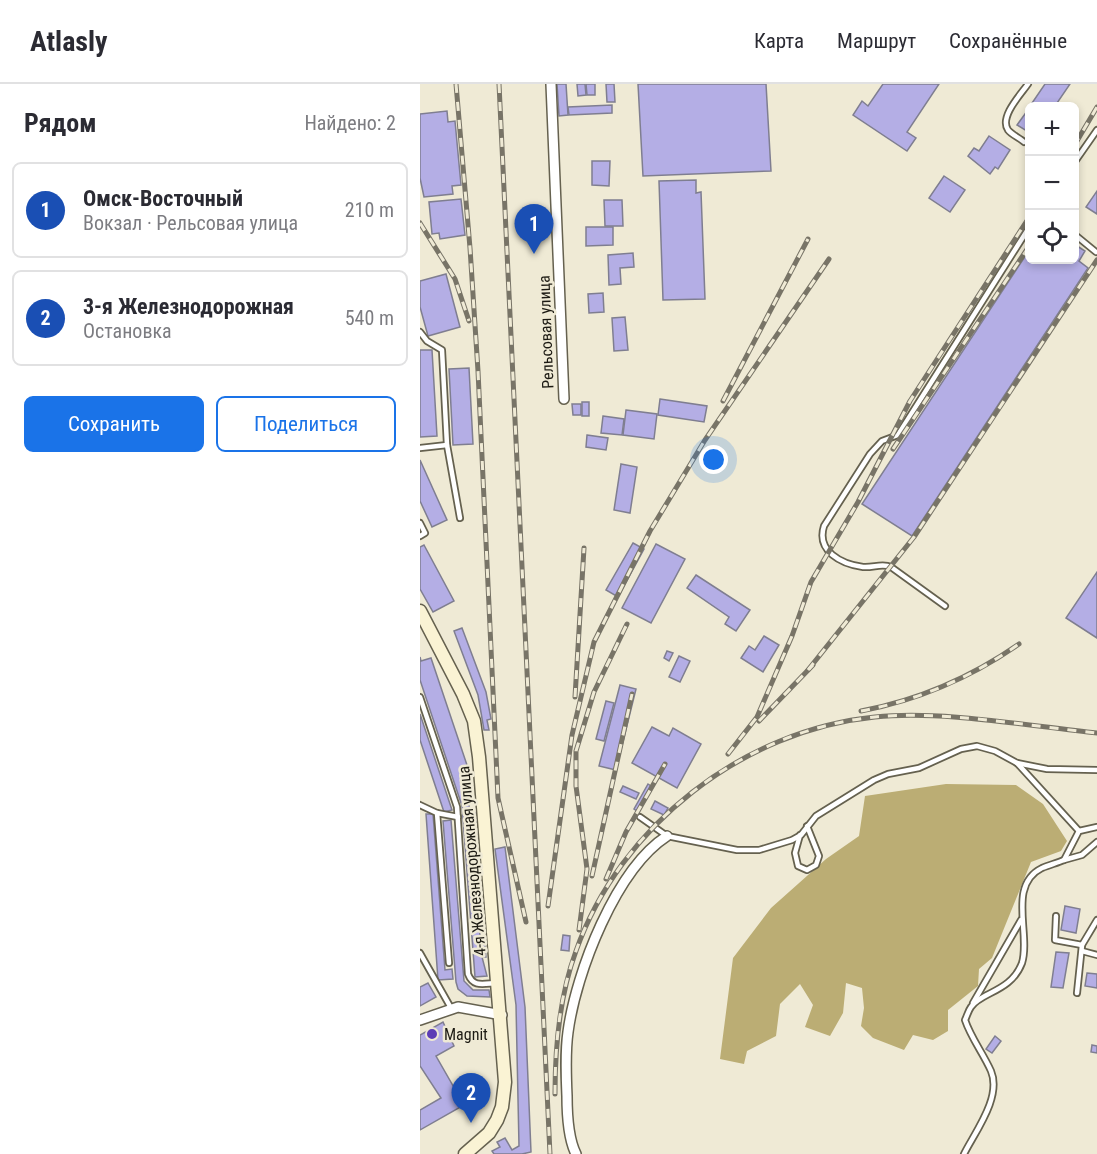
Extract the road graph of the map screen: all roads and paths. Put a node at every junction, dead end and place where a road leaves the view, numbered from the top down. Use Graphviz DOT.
graph roads {
  1 [pos="551,84"];
  2 [pos="1028,84"];
  3 [pos="1097,130"];
  4 [pos="1024,142"];
  5 [pos="1079,156"];
  6 [pos="1025,232"];
  7 [pos="1079,238"];
  8 [pos="1096,252"];
  9 [pos="420,332"];
  10 [pos="564,399"];
  11 [pos="447,445"];
  12 [pos="420,448"];
  13 [pos="460,518"];
  14 [pos="420,523"];
  15 [pos="420,536"];
  16 [pos="945,606"];
  17 [pos="420,610"];
  18 [pos="420,697"];
  19 [pos="1017,763"];
  20 [pos="1097,770"];
  21 [pos="420,805"];
  22 [pos="437,813"];
  23 [pos="458,817"];
  24 [pos="640,817"];
  25 [pos="807,826"];
  26 [pos="1097,827"];
  27 [pos="1079,831"];
  28 [pos="801,835"];
  29 [pos="667,836"];
  30 [pos="1097,842"];
  31 [pos="1064,860"];
  32 [pos="1056,916"];
  33 [pos="1022,917"];
  34 [pos="1097,920"];
  35 [pos="1082,948"];
  36 [pos="420,953"];
  37 [pos="1097,955"];
  38 [pos="449,963"];
  39 [pos="499,983"];
  40 [pos="1077,993"];
  41 [pos="971,1006"];
  42 [pos="451,1008"];
  43 [pos="502,1015"];
  44 [pos="420,1020"];
  45 [pos="465,1154"];
  46 [pos="576,1154"];
  47 [pos="964,1154"];
  1 -- 10 [label="street, Рельсовая улица"];
  2 -- 4 [label="lane"];
  3 -- 5 [label="lane"];
  6 -- 16 [label="lane"];
  7 -- 8 [label="lane"];
  9 -- 11 [label="lane"];
  11 -- 12 [label="lane"];
  11 -- 13 [label="lane"];
  14 -- 15 [label="lane"];
  17 -- 39 [label="main road, 4-я Железнодорожная улица"];
  18 -- 23 [label="lane"];
  19 -- 20 [label="lane"];
  19 -- 25 [label="lane"];
  19 -- 27 [label="lane"];
  21 -- 22 [label="lane"];
  22 -- 23 [label="lane"];
  22 -- 38 [label="lane"];
  23 -- 39 [label="lane"];
  24 -- 29 [label="lane"];
  25 -- 28 [label="lane"];
  25 -- 28 [label="lane"];
  26 -- 27 [label="lane"];
  27 -- 31 [label="lane"];
  28 -- 29 [label="lane"];
  29 -- 46 [label="street"];
  30 -- 31 [label="lane"];
  31 -- 33 [label="lane"];
  32 -- 35 [label="lane"];
  33 -- 41 [label="lane"];
  33 -- 41 [label="lane"];
  34 -- 35 [label="lane"];
  35 -- 37 [label="lane"];
  35 -- 40 [label="lane"];
  36 -- 42 [label="lane"];
  39 -- 43 [label="main road, 4-я Железнодорожная улица"];
  41 -- 47 [label="lane"];
  42 -- 43 [label="street"];
  42 -- 44 [label="street"];
  43 -- 45 [label="main road, 4-я Железнодорожная улица"];
}
